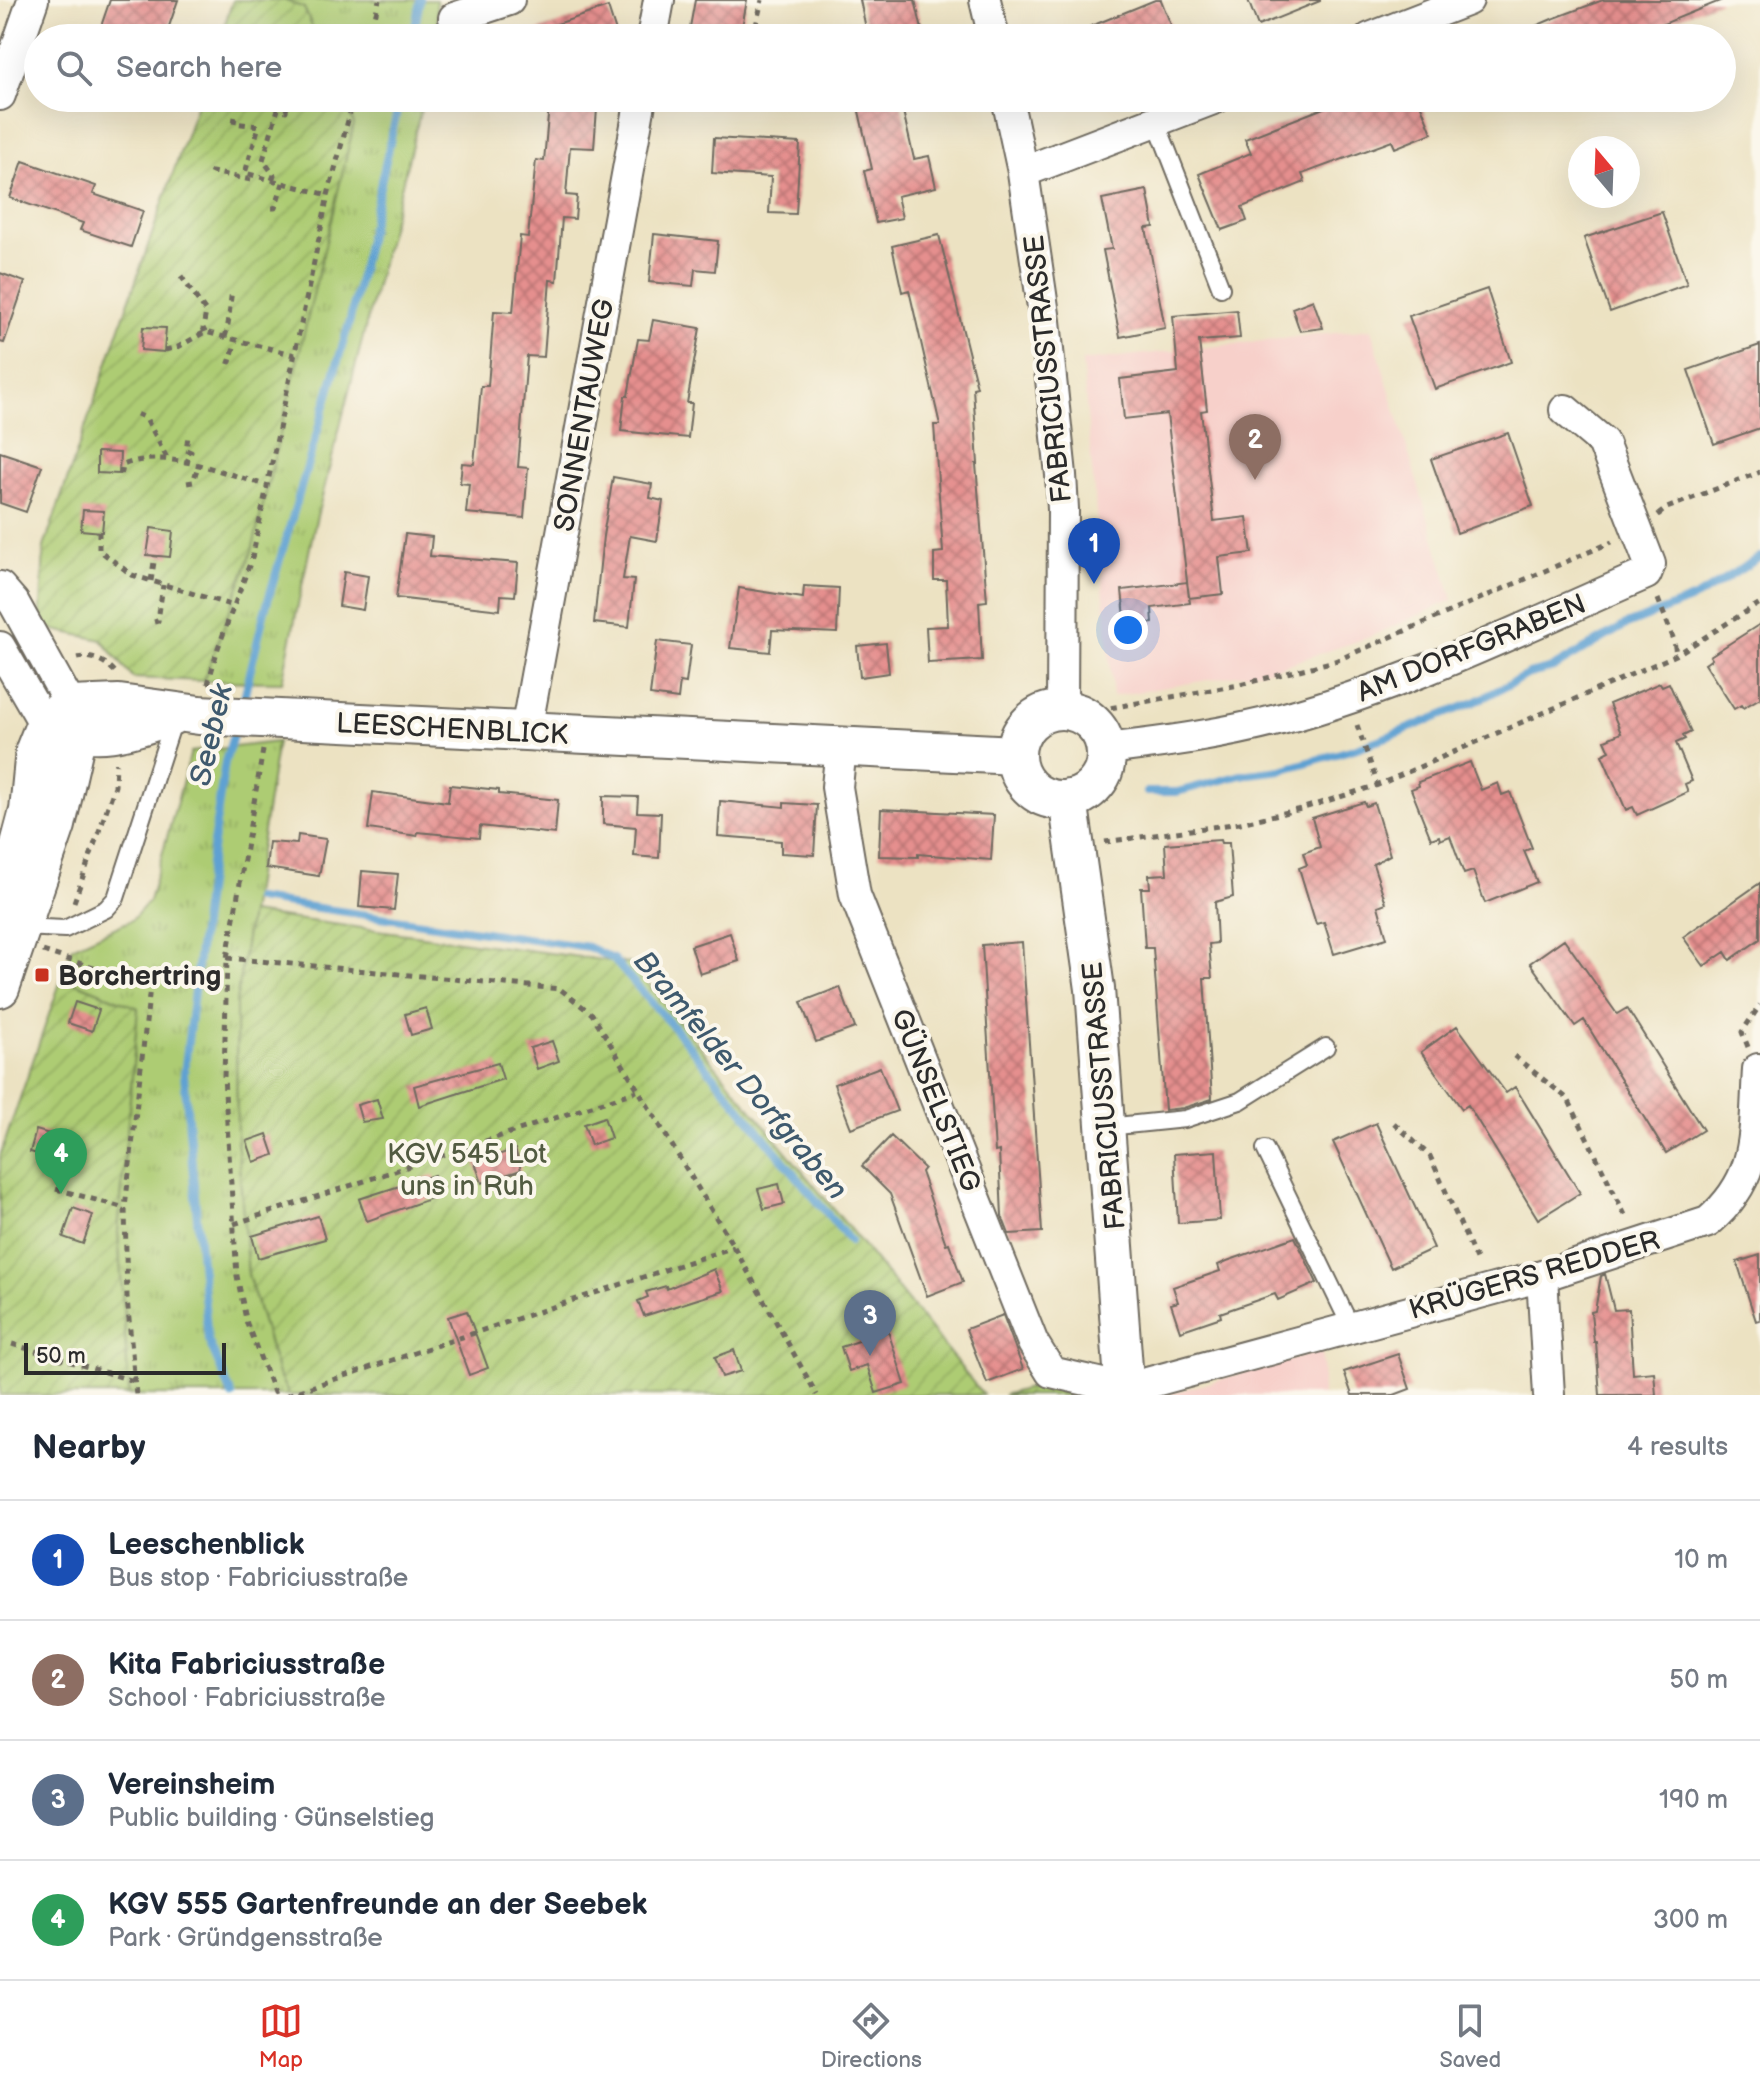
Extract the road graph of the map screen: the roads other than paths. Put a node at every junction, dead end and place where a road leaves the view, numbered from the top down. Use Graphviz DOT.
graph roads {
  1 [pos="33,0"];
  2 [pos="509,0"];
  3 [pos="659,0"];
  4 [pos="985,0"];
  5 [pos="1468,0"];
  6 [pos="454,18"];
  7 [pos="25,24"];
  8 [pos="655,24"];
  9 [pos="991,24"];
  10 [pos="1406,24"];
  11 [pos="24,26"];
  12 [pos="0,95"];
  13 [pos="638,112"];
  14 [pos="1010,112"];
  15 [pos="1179,112"];
  16 [pos="1156,121"];
  17 [pos="1023,172"];
  18 [pos="1221,288"];
  19 [pos="1565,410"];
  20 [pos="0,587"];
  21 [pos="0,647"];
  22 [pos="197,715"];
  23 [pos="64,721"];
  24 [pos="1087,727"];
  25 [pos="526,731"];
  26 [pos="117,734"];
  27 [pos="841,746"];
  28 [pos="1016,755"];
  29 [pos="1068,799"];
  30 [pos="56,825"];
  31 [pos="9,927"];
  32 [pos="0,988"];
  33 [pos="1326,1047"];
  34 [pos="1758,1069"];
  35 [pos="1107,1127"];
  36 [pos="1265,1149"];
  37 [pos="1542,1276"];
  38 [pos="1351,1327"];
  39 [pos="1125,1392"];
  40 [pos="1549,1395"];
  1 -- 7 [label="street"];
  2 -- 6 [label="street"];
  3 -- 8 [label="street"];
  4 -- 9 [label="street"];
  5 -- 10 [label="street"];
  11 -- 12 [label="street"];
  13 -- 25 [label="street, SONNENTAUWEG"];
  14 -- 17 [label="street, FABRICIUSSTRASSE"];
  15 -- 16 [label="street"];
  16 -- 17 [label="street"];
  16 -- 18 [label="lane"];
  17 -- 24 [label="street, FABRICIUSSTRASSE"];
  19 -- 24 [label="street, AM DORFGRABEN"];
  20 -- 23 [label="street"];
  21 -- 23 [label="street"];
  22 -- 23 [label="street, LEESCHENBLICK"];
  22 -- 25 [label="street, LEESCHENBLICK"];
  22 -- 26 [label="street, LEESCHENBLICK"];
  22 -- 31 [label="lane"];
  23 -- 26 [label="street"];
  23 -- 30 [label="street"];
  23 -- 31 [label="street"];
  24 -- 28 [label="street"];
  24 -- 29 [label="street"];
  25 -- 27 [label="street, LEESCHENBLICK"];
  26 -- 30 [label="street"];
  27 -- 28 [label="street, LEESCHENBLICK"];
  27 -- 39 [label="street, GÜNSELSTIEG"];
  28 -- 29 [label="street"];
  29 -- 35 [label="street, FABRICIUSSTRASSE"];
  30 -- 31 [label="street"];
  31 -- 32 [label="street"];
  33 -- 35 [label="lane"];
  34 -- 37 [label="street, KRÜGERS REDDER"];
  35 -- 39 [label="street, FABRICIUSSTRASSE"];
  36 -- 38 [label="lane"];
  37 -- 38 [label="street, KRÜGERS REDDER"];
  37 -- 40 [label="street"];
  38 -- 39 [label="street, KRÜGERS REDDER"];
}
